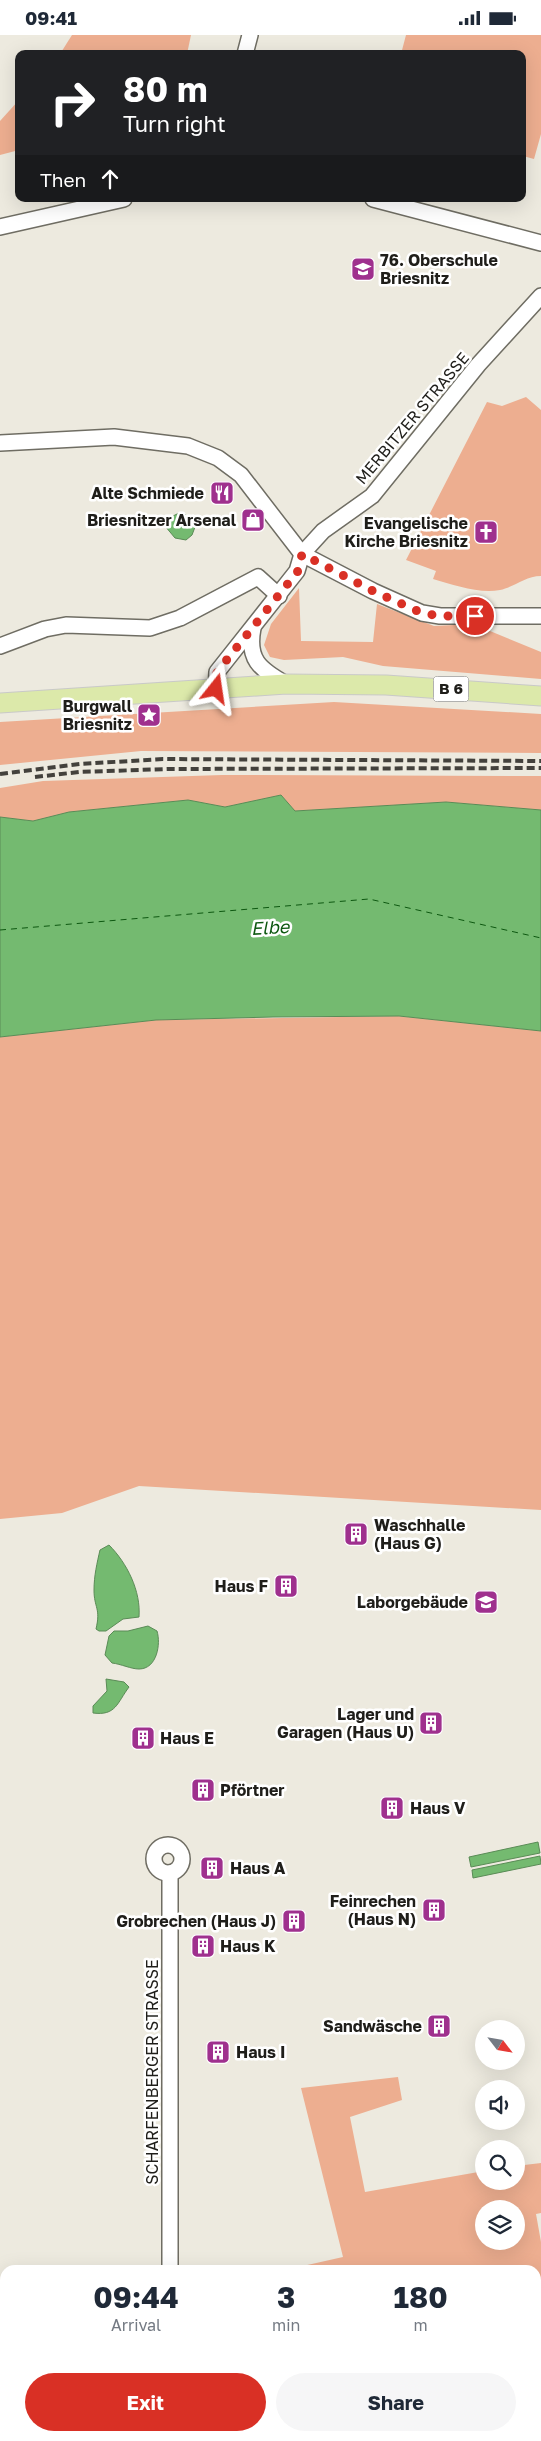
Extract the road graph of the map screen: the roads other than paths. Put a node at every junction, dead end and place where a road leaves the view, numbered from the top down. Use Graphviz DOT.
graph roads {
  1 [pos="250,35"];
  2 [pos="246,50"];
  3 [pos="111,202"];
  4 [pos="384,202"];
  5 [pos="0,227"];
  6 [pos="541,243"];
  7 [pos="541,296"];
  8 [pos="0,443"];
  9 [pos="302,554"];
  10 [pos="279,596"];
  11 [pos="541,616"];
  12 [pos="253,628"];
  13 [pos="0,646"];
  14 [pos="286,684"];
  15 [pos="216,689"];
  16 [pos="541,696"];
  17 [pos="0,703"];
  18 [pos="170,1873"];
  19 [pos="170,2265"];
  1 -- 2 [label="street"];
  3 -- 5 [label="street"];
  4 -- 6 [label="street"];
  7 -- 9 [label="street, MERBITZER STRASSE"];
  8 -- 9 [label="street"];
  9 -- 10 [label="street, MERBITZER STRASSE"];
  9 -- 11 [label="street"];
  10 -- 12 [label="street, MERBITZER STRASSE"];
  10 -- 13 [label="street"];
  12 -- 14 [label="street"];
  12 -- 15 [label="street, MERBITZER STRASSE"];
  14 -- 15 [label="main road, B 6"];
  14 -- 16 [label="main road, B 6"];
  15 -- 17 [label="main road, B 6"];
  18 -- 19 [label="street, SCHARFENBERGER STRASSE"];
}
